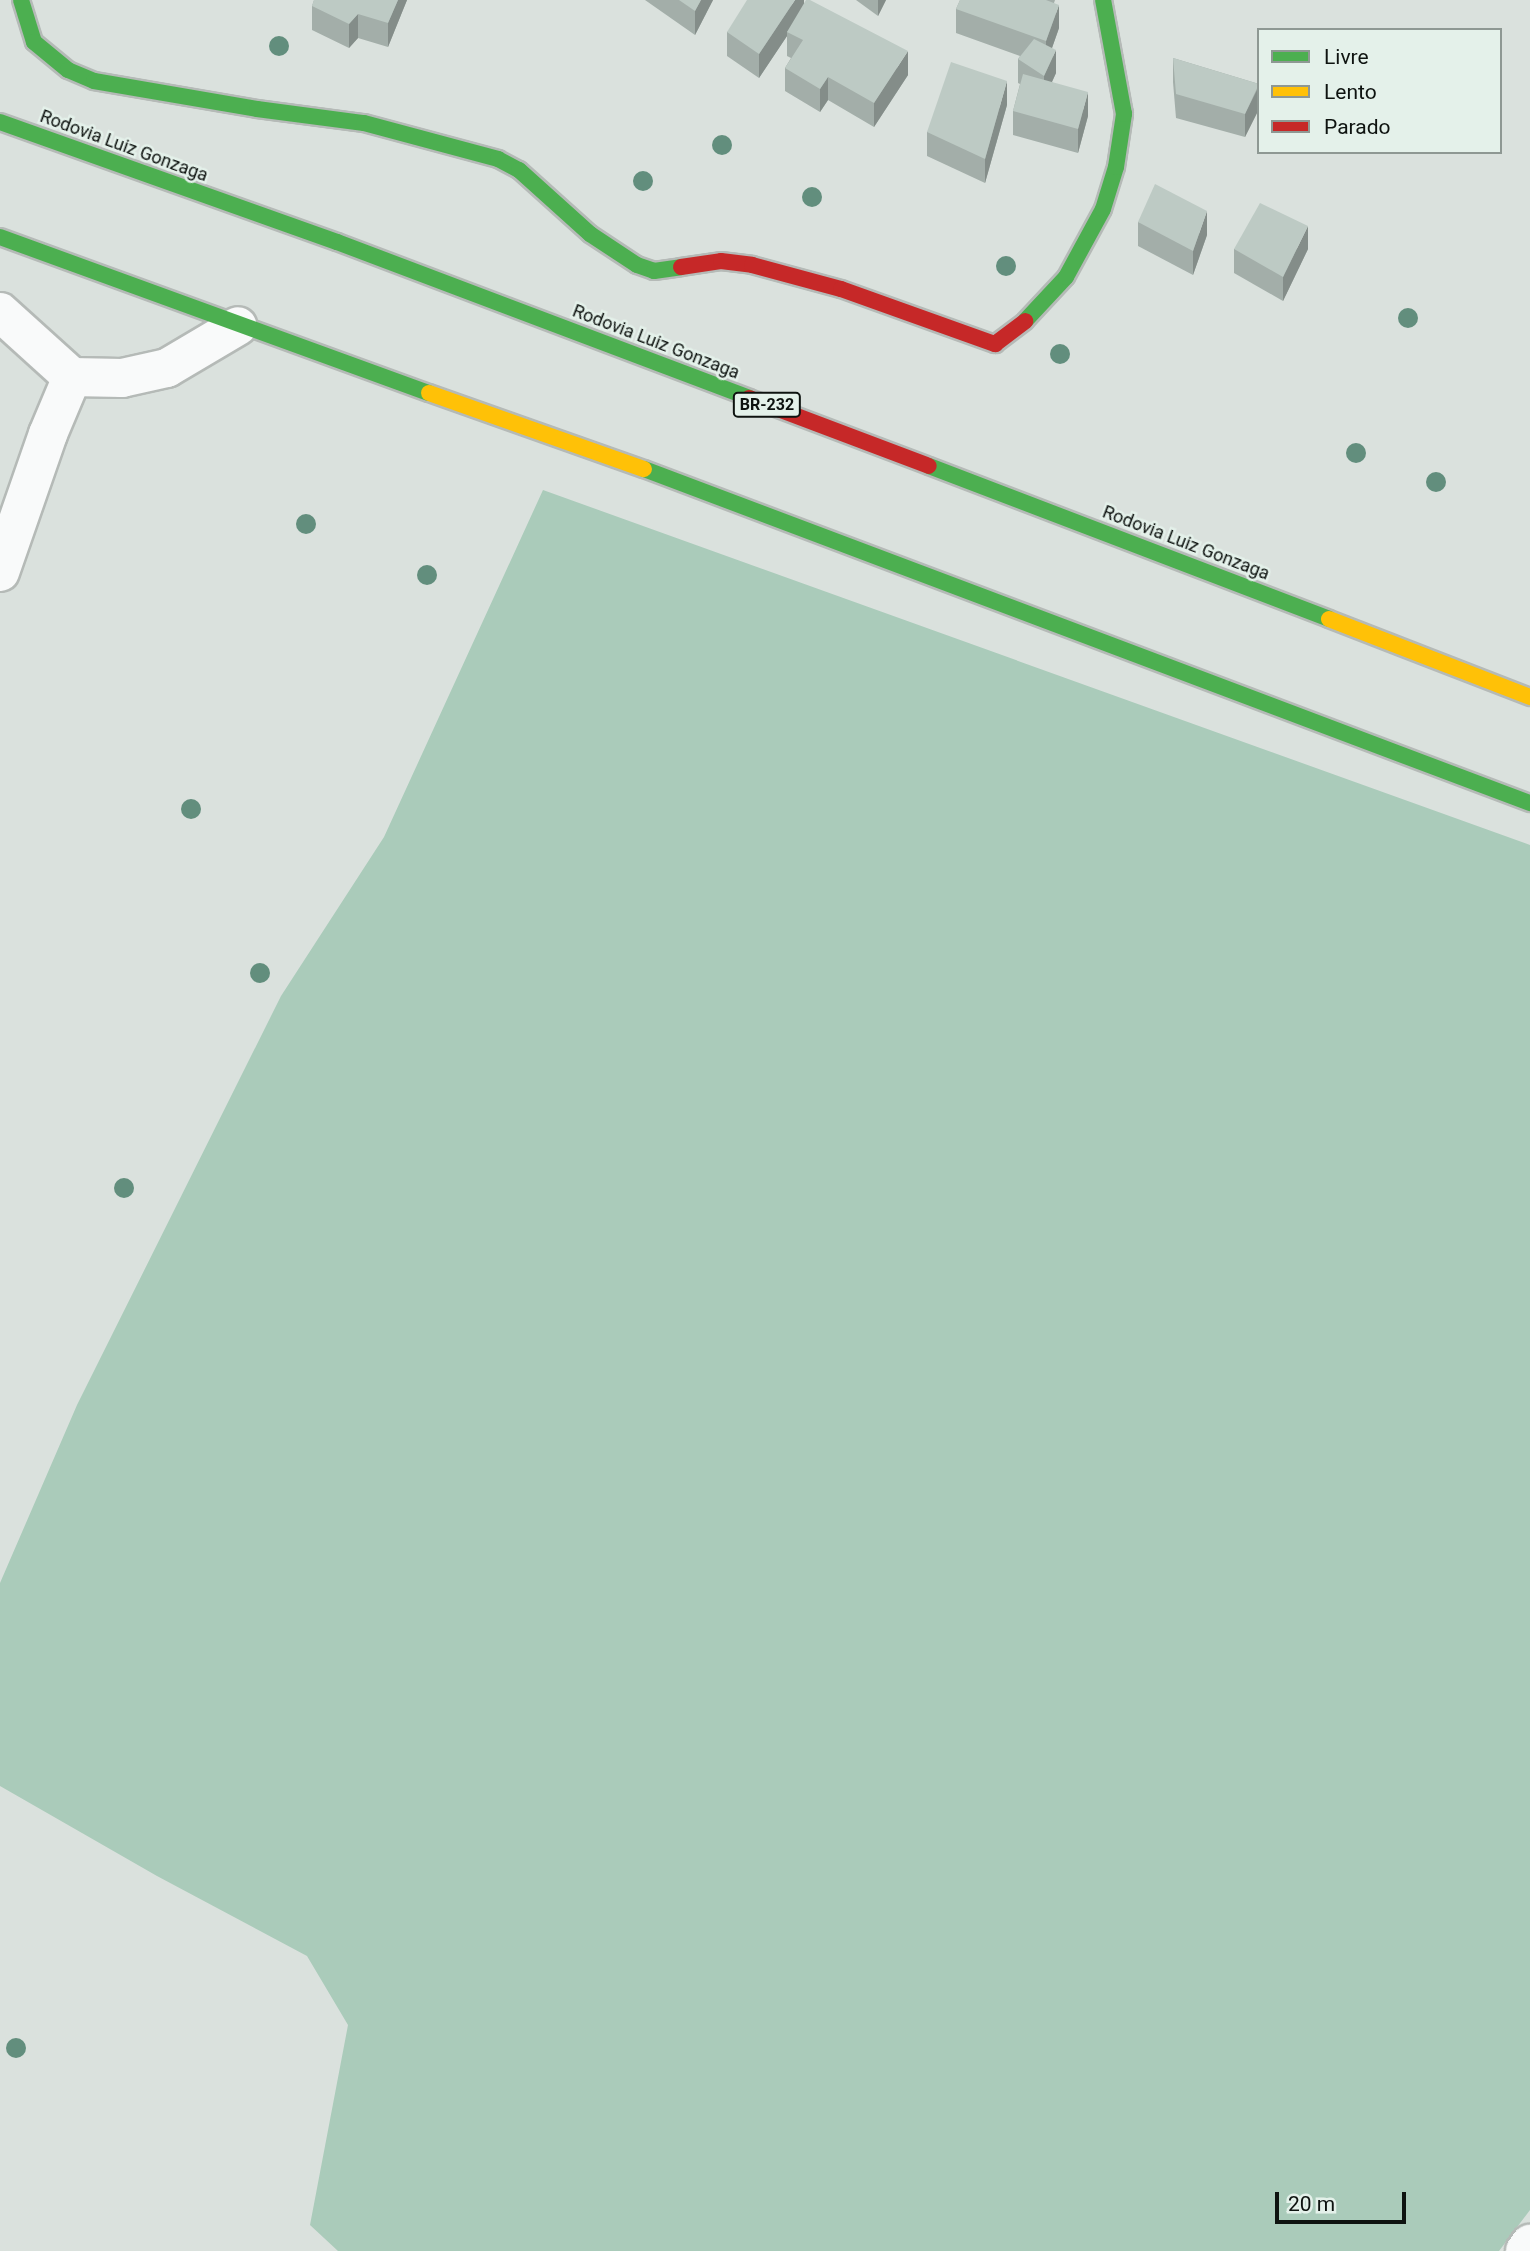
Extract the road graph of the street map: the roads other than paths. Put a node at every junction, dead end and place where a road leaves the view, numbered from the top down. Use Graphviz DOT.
graph roads {
  1 [pos="20,0"];
  2 [pos="1103,0"];
  3 [pos="0,122"];
  4 [pos="0,237"];
  5 [pos="0,312"];
  6 [pos="237,326"];
  7 [pos="72,377"];
  8 [pos="0,572"];
  9 [pos="1530,697"];
  10 [pos="1530,803"];
  11 [pos="1530,2244"];
  12 [pos="1525,2251"];
  1 -- 2 [label="main road"];
  3 -- 9 [label="main road, Rodovia Luiz Gonzaga / BR-232"];
  4 -- 6 [label="main road"];
  5 -- 7 [label="street"];
  6 -- 7 [label="street"];
  6 -- 10 [label="main road"];
  7 -- 8 [label="street"];
  11 -- 12 [label="street"];
}
